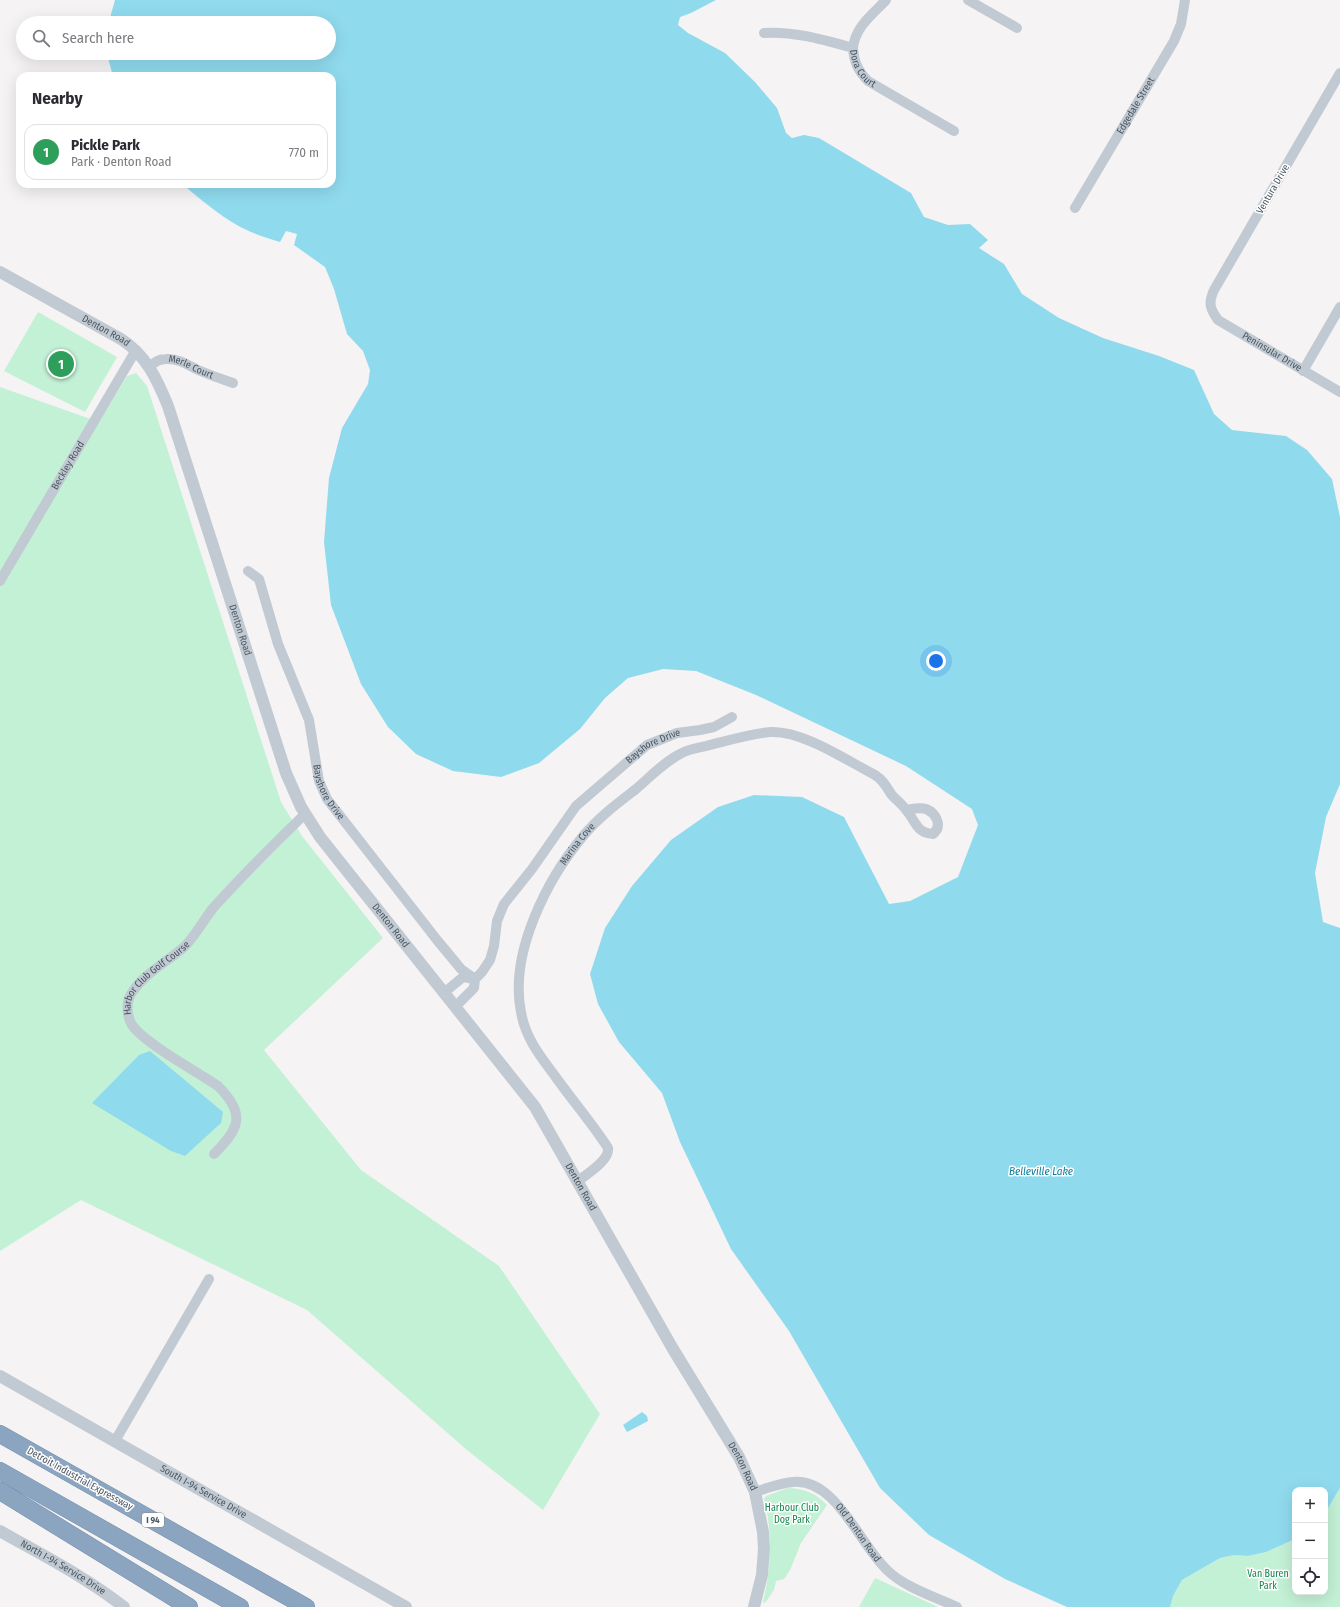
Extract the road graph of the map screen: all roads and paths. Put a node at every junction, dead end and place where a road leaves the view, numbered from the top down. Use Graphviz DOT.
graph roads {
  1 [pos="886,0"];
  2 [pos="968,0"];
  3 [pos="1185,0"];
  4 [pos="1017,28"];
  5 [pos="764,33"];
  6 [pos="853,48"];
  7 [pos="1340,73"];
  8 [pos="954,131"];
  9 [pos="1075,208"];
  10 [pos="0,272"];
  11 [pos="1210,306"];
  12 [pos="1340,307"];
  13 [pos="136,350"];
  14 [pos="150,367"];
  15 [pos="1303,370"];
  16 [pos="233,382"];
  17 [pos="1340,392"];
  18 [pos="248,571"];
  19 [pos="0,581"];
  20 [pos="732,717"];
  21 [pos="906,810"];
  22 [pos="305,814"];
  23 [pos="475,979"];
  24 [pos="445,992"];
  25 [pos="456,1006"];
  26 [pos="214,1154"];
  27 [pos="578,1181"];
  28 [pos="209,1279"];
  29 [pos="0,1376"];
  30 [pos="0,1434"];
  31 [pos="114,1441"];
  32 [pos="0,1471"];
  33 [pos="0,1482"];
  34 [pos="0,1491"];
  35 [pos="755,1492"];
  36 [pos="0,1531"];
  37 [pos="124,1607"];
  38 [pos="189,1607"];
  39 [pos="222,1607"];
  40 [pos="240,1607"];
  41 [pos="306,1607"];
  42 [pos="406,1607"];
  43 [pos="754,1607"];
  44 [pos="957,1607"];
  1 -- 6 [label="street"];
  2 -- 4 [label="street"];
  3 -- 9 [label="street, Edgedale Street"];
  5 -- 6 [label="street, Dora Court"];
  6 -- 8 [label="street, Dora Court"];
  7 -- 11 [label="street, Ventura Drive"];
  10 -- 13 [label="street, Denton Road"];
  11 -- 15 [label="street, Peninsular Drive"];
  12 -- 15 [label="street"];
  13 -- 14 [label="street, Denton Road"];
  13 -- 19 [label="street, Beckley Road"];
  14 -- 16 [label="street, Merle Court"];
  14 -- 22 [label="street, Denton Road"];
  15 -- 17 [label="street, Peninsular Drive"];
  18 -- 23 [label="street, Bayshore Drive"];
  20 -- 23 [label="street, Bayshore Drive"];
  21 -- 27 [label="street, Marina Cove"];
  22 -- 24 [label="street, Denton Road"];
  22 -- 26 [label="street, Harbor Club Golf Course"];
  23 -- 24 [label="street"];
  23 -- 25 [label="street, Bayshore Drive"];
  24 -- 25 [label="street, Denton Road"];
  25 -- 27 [label="street, Denton Road"];
  27 -- 35 [label="street, Denton Road"];
  28 -- 31 [label="street"];
  29 -- 31 [label="street, South I-94 Service Drive"];
  30 -- 41 [label="highway, Detroit Industrial Expressway / I 94"];
  31 -- 42 [label="street, South I-94 Service Drive"];
  32 -- 40 [label="highway"];
  33 -- 39 [label="highway"];
  34 -- 38 [label="highway"];
  35 -- 43 [label="street, Denton Road"];
  35 -- 44 [label="street, Old Denton Road"];
  36 -- 37 [label="street, North I-94 Service Drive"];
}
